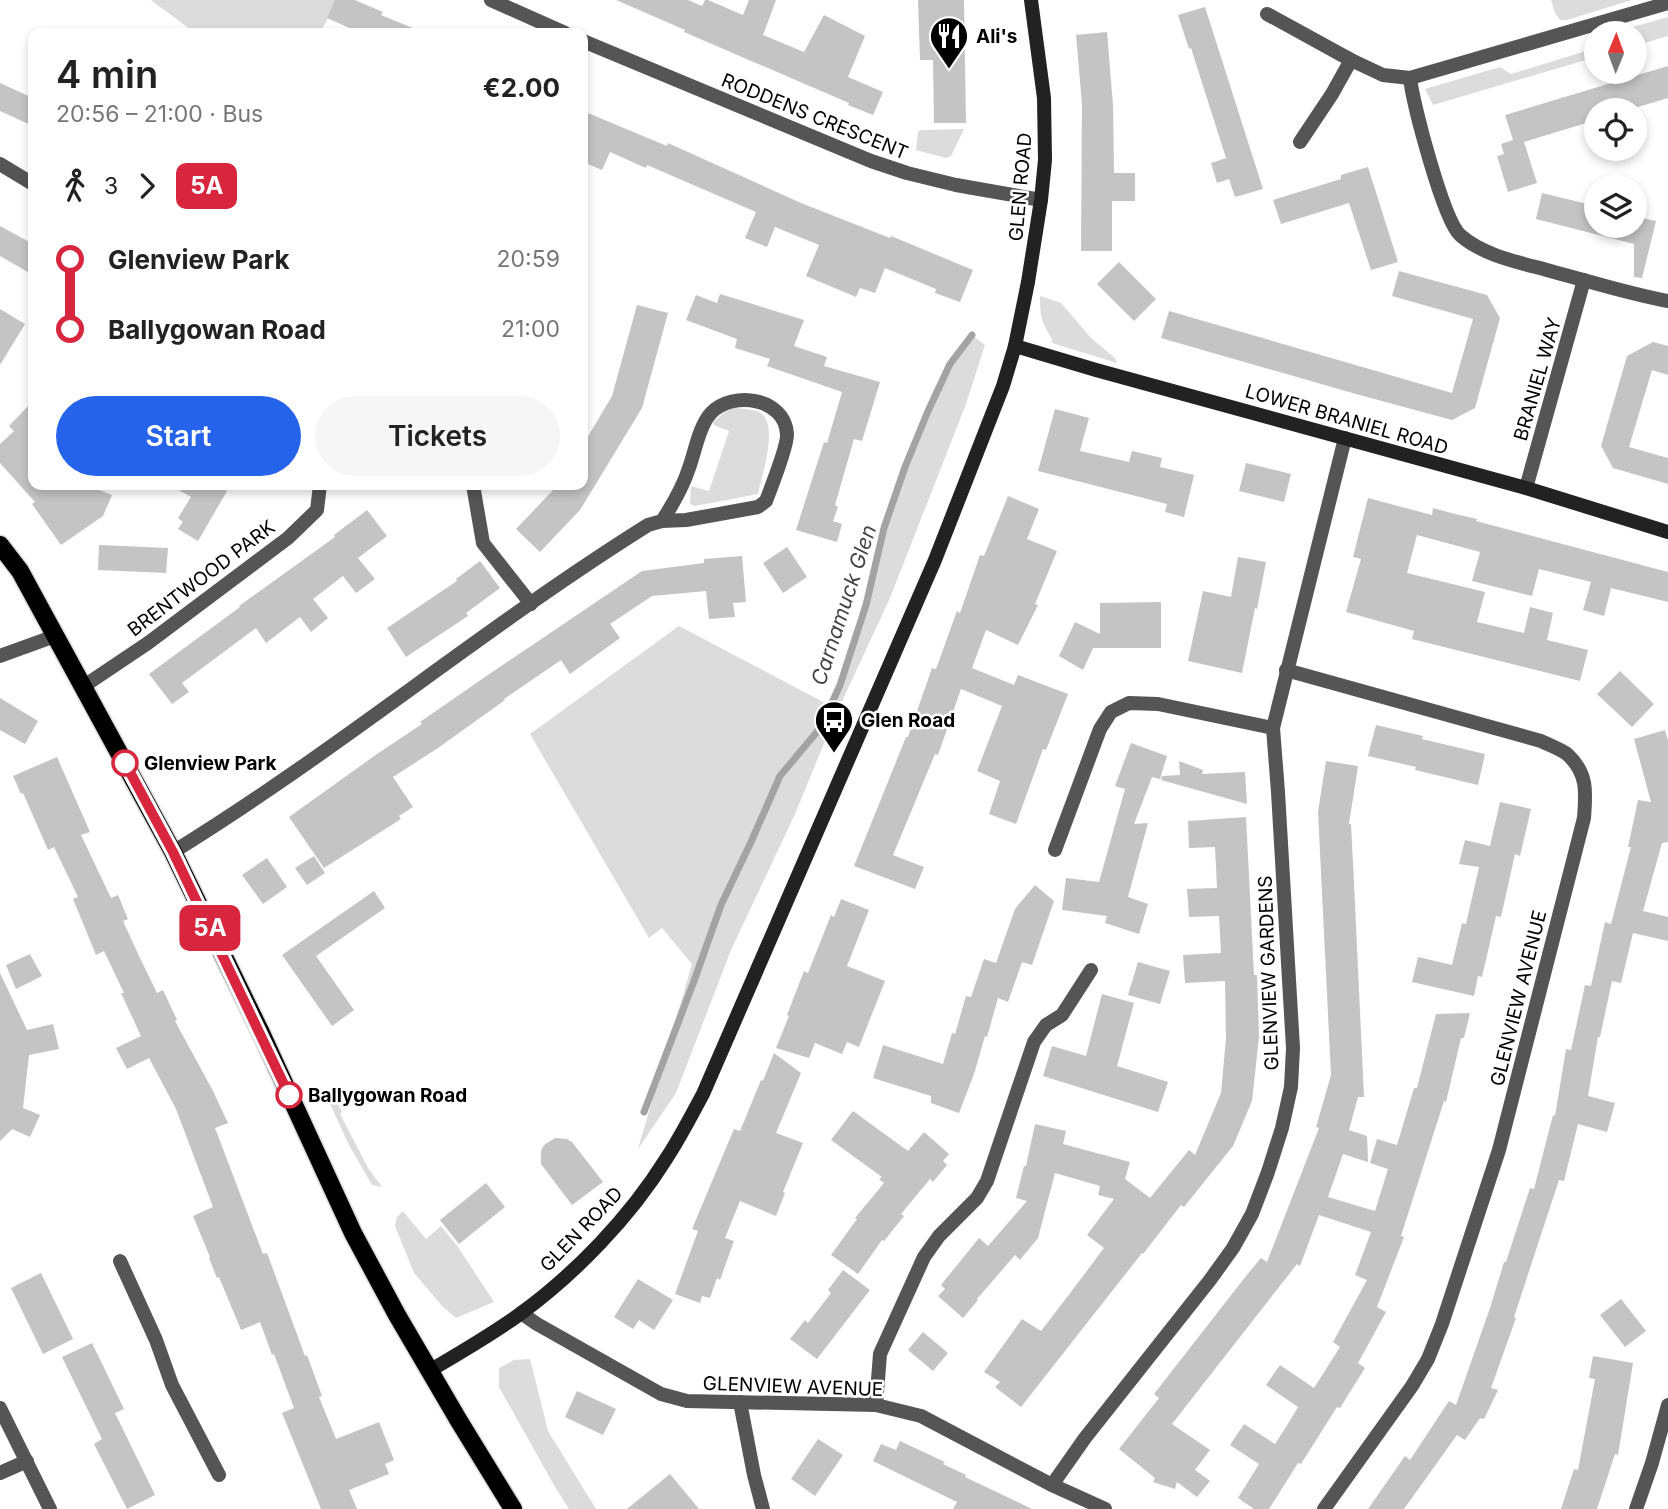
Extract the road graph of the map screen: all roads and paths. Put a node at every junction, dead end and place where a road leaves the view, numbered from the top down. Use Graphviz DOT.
graph roads {
  1 [pos="491,0"];
  2 [pos="1031,0"];
  3 [pos="1668,3"];
  4 [pos="1267,14"];
  5 [pos="554,28"];
  6 [pos="588,43"];
  7 [pos="1351,60"];
  8 [pos="1410,78"];
  9 [pos="1300,142"];
  10 [pos="0,164"];
  11 [pos="28,181"];
  12 [pos="1041,200"];
  13 [pos="1584,280"];
  14 [pos="1668,301"];
  15 [pos="1015,346"];
  16 [pos="1345,438"];
  17 [pos="1526,488"];
  18 [pos="319,490"];
  19 [pos="473,490"];
  20 [pos="662,521"];
  21 [pos="1668,532"];
  22 [pos="0,545"];
  23 [pos="531,604"];
  24 [pos="55,636"];
  25 [pos="0,656"];
  26 [pos="1286,670"];
  27 [pos="84,686"];
  28 [pos="1273,728"];
  29 [pos="1055,850"];
  30 [pos="173,852"];
  31 [pos="1091,970"];
  32 [pos="120,1261"];
  33 [pos="521,1313"];
  34 [pos="429,1371"];
  35 [pos="740,1402"];
  36 [pos="876,1405"];
  37 [pos="1668,1405"];
  38 [pos="0,1408"];
  39 [pos="27,1461"];
  40 [pos="0,1473"];
  41 [pos="219,1475"];
  42 [pos="1052,1485"];
  43 [pos="510,1508"];
  44 [pos="1099,1508"];
  45 [pos="50,1509"];
  46 [pos="763,1509"];
  47 [pos="1324,1509"];
  48 [pos="1636,1509"];
  1 -- 5 [label="street"];
  2 -- 12 [label="street, GLEN ROAD"];
  3 -- 8 [label="street"];
  4 -- 7 [label="street"];
  6 -- 12 [label="street, RODDENS CRESCENT"];
  7 -- 8 [label="street"];
  7 -- 9 [label="street"];
  8 -- 13 [label="street"];
  10 -- 11 [label="street"];
  12 -- 15 [label="street, GLEN ROAD"];
  13 -- 14 [label="street"];
  13 -- 17 [label="street, BRANIEL WAY"];
  15 -- 16 [label="street, LOWER BRANIEL ROAD"];
  15 -- 33 [label="street, GLEN ROAD"];
  16 -- 17 [label="street, LOWER BRANIEL ROAD"];
  16 -- 26 [label="street, GLENVIEW GARDENS"];
  17 -- 21 [label="street, LOWER BRANIEL ROAD"];
  18 -- 27 [label="street, BRENTWOOD PARK"];
  19 -- 23 [label="street"];
  20 -- 20 [label="street"];
  20 -- 23 [label="street"];
  22 -- 24 [label="main road"];
  23 -- 30 [label="street"];
  24 -- 25 [label="street"];
  24 -- 27 [label="main road"];
  26 -- 28 [label="street, GLENVIEW GARDENS"];
  26 -- 47 [label="street, GLENVIEW AVENUE"];
  27 -- 30 [label="main road"];
  28 -- 29 [label="street"];
  28 -- 42 [label="street, GLENVIEW GARDENS"];
  30 -- 34 [label="main road"];
  31 -- 36 [label="street"];
  32 -- 41 [label="street"];
  33 -- 34 [label="street, GLEN ROAD"];
  33 -- 35 [label="street, GLENVIEW AVENUE"];
  34 -- 43 [label="main road"];
  35 -- 36 [label="street, GLENVIEW AVENUE"];
  35 -- 46 [label="street"];
  36 -- 42 [label="street, GLENVIEW AVENUE"];
  37 -- 48 [label="street"];
  38 -- 39 [label="street"];
  39 -- 40 [label="street"];
  39 -- 45 [label="street"];
  42 -- 44 [label="street, GLENVIEW AVENUE"];
}
